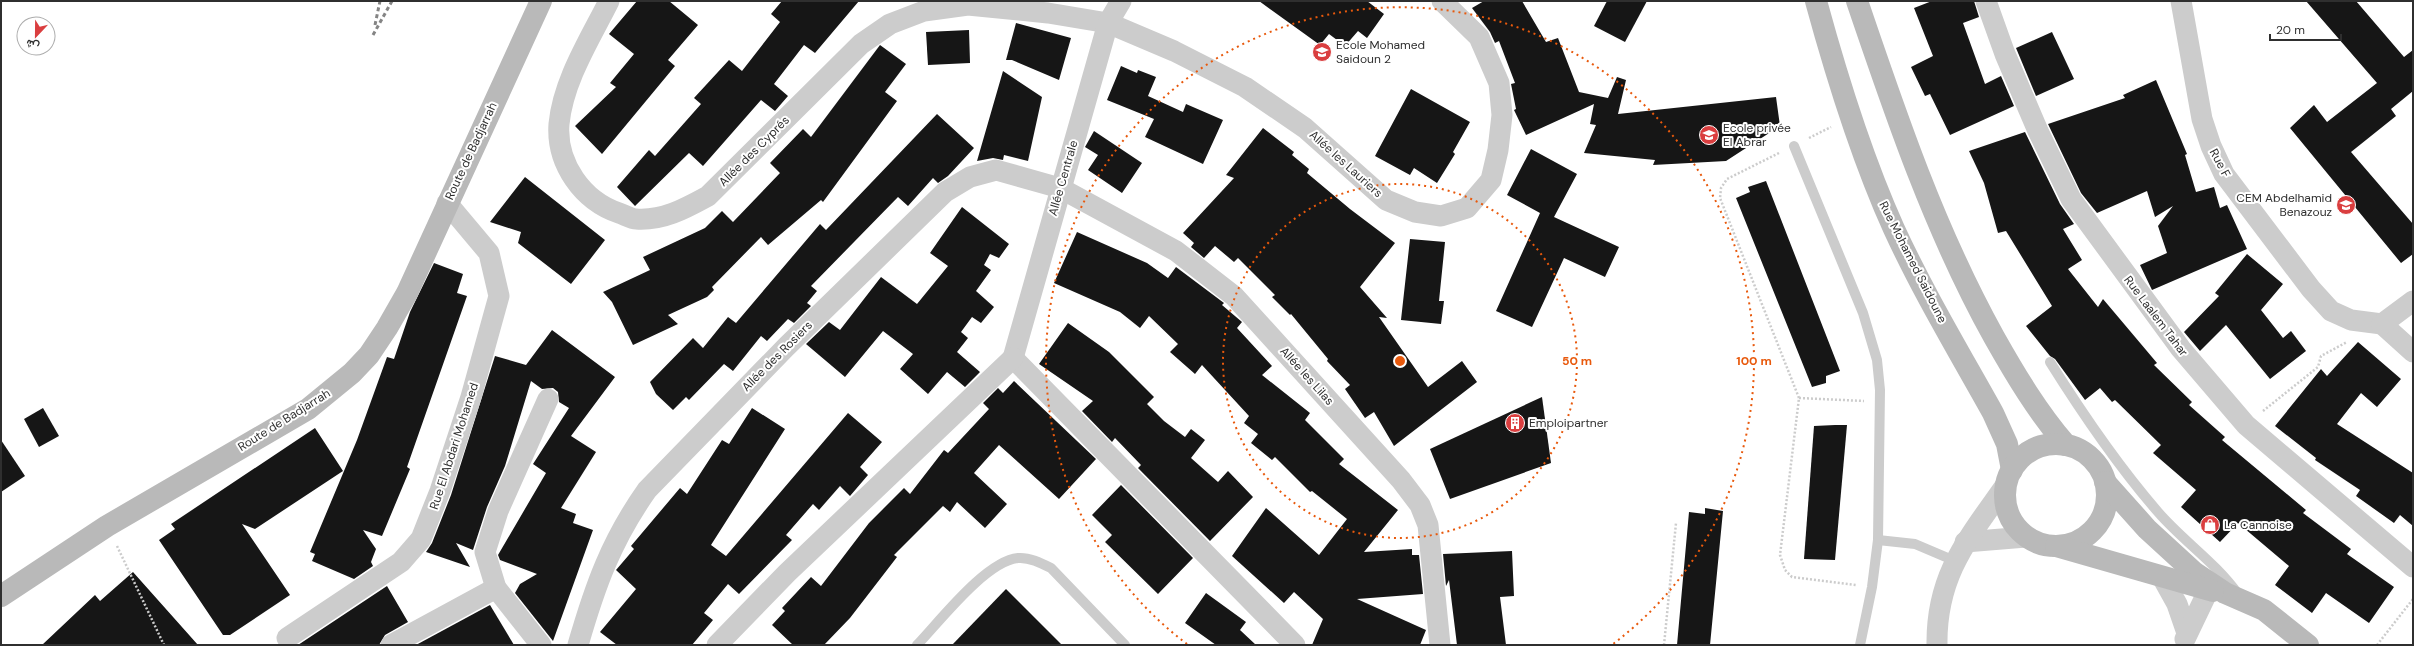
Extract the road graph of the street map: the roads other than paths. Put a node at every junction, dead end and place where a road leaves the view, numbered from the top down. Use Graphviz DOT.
graph roads {
  1 [pos="541,1"];
  2 [pos="610,1"];
  3 [pos="1121,1"];
  4 [pos="1442,1"];
  5 [pos="1816,1"];
  6 [pos="1857,1"];
  7 [pos="1986,1"];
  8 [pos="2180,1"];
  9 [pos="1108,23"];
  10 [pos="1794,146"];
  11 [pos="1060,188"];
  12 [pos="447,204"];
  13 [pos="2413,301"];
  14 [pos="2382,324"];
  15 [pos="2413,352"];
  16 [pos="1013,358"];
  17 [pos="2050,362"];
  18 [pos="548,399"];
  19 [pos="2066,445"];
  20 [pos="2008,478"];
  21 [pos="2105,482"];
  22 [pos="2026,537"];
  23 [pos="1878,540"];
  24 [pos="1966,542"];
  25 [pos="2055,546"];
  26 [pos="1955,560"];
  27 [pos="2413,567"];
  28 [pos="2162,578"];
  29 [pos="496,588"];
  30 [pos="2225,595"];
  31 [pos="1,596"];
  32 [pos="287,638"];
  33 [pos="2185,639"];
  34 [pos="391,645"];
  35 [pos="541,645"];
  36 [pos="578,645"];
  37 [pos="717,645"];
  38 [pos="917,645"];
  39 [pos="1125,645"];
  40 [pos="1295,645"];
  41 [pos="1440,645"];
  42 [pos="1860,645"];
  43 [pos="1937,645"];
  44 [pos="2308,645"];
  1 -- 12 [label="main road, Route de Badjarrah"];
  2 -- 9 [label="street, Allée des Cyprés"];
  3 -- 9 [label="street, Allée Centrale"];
  4 -- 9 [label="street, Allée les Lauriers"];
  5 -- 20 [label="main road, Rue Mohamed Saidoune"];
  6 -- 19 [label="main road"];
  7 -- 27 [label="street, Rue Laalem Tahar"];
  8 -- 14 [label="street, Rue F"];
  9 -- 11 [label="street, Allée Centrale"];
  10 -- 23 [label="lane"];
  11 -- 16 [label="street, Allée Centrale"];
  11 -- 36 [label="street, Allée des Rosiers"];
  11 -- 41 [label="street, Allée les Lilas"];
  12 -- 31 [label="main road, Route de Badjarrah"];
  12 -- 32 [label="street, Rue El Abdari Mohamed"];
  13 -- 14 [label="street"];
  14 -- 15 [label="street"];
  16 -- 37 [label="street"];
  16 -- 40 [label="street"];
  17 -- 30 [label="lane"];
  18 -- 29 [label="street"];
  19 -- 20 [label="main road"];
  19 -- 21 [label="main road"];
  20 -- 22 [label="main road"];
  20 -- 24 [label="street"];
  21 -- 25 [label="main road"];
  21 -- 30 [label="main road"];
  22 -- 24 [label="street"];
  22 -- 25 [label="main road"];
  23 -- 26 [label="lane"];
  23 -- 42 [label="lane"];
  24 -- 26 [label="street"];
  25 -- 28 [label="main road"];
  26 -- 43 [label="street"];
  28 -- 30 [label="main road"];
  28 -- 33 [label="street"];
  29 -- 34 [label="street"];
  29 -- 35 [label="street"];
  30 -- 33 [label="street"];
  30 -- 44 [label="main road"];
  38 -- 39 [label="lane"];
}
